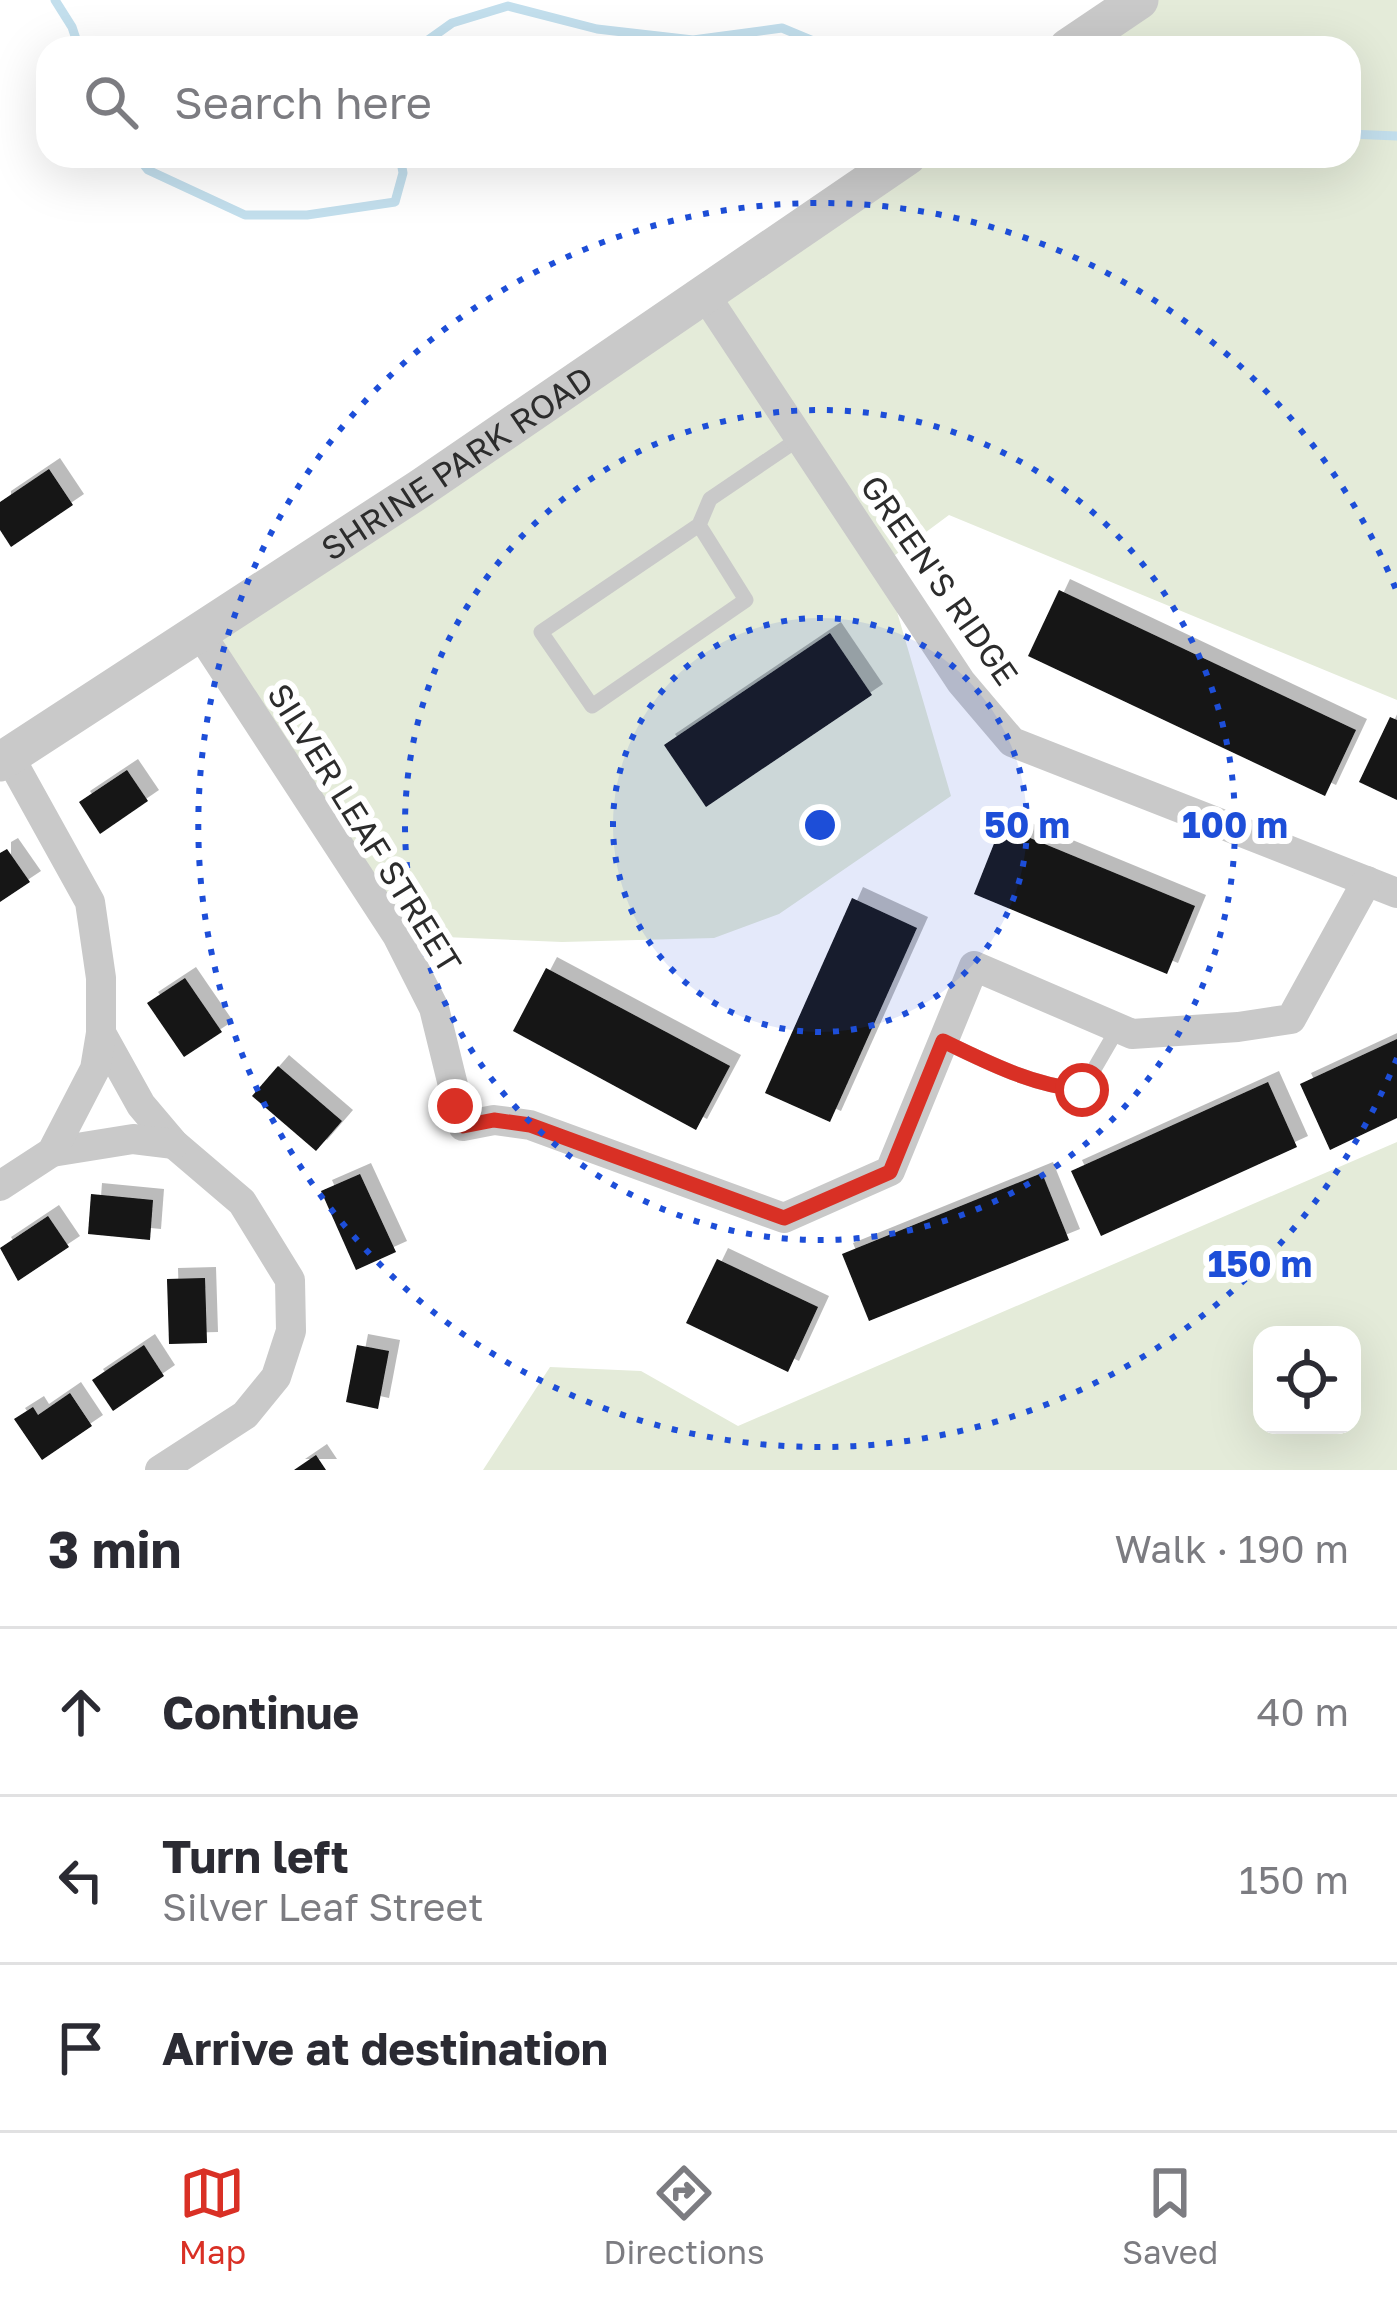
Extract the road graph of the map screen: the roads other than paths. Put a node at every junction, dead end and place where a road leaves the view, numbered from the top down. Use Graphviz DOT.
graph roads {
  1 [pos="1139,0"];
  2 [pos="1085,36"];
  3 [pos="889,168"];
  4 [pos="703,292"];
  5 [pos="800,438"];
  6 [pos="699,525"];
  7 [pos="200,633"];
  8 [pos="4,758"];
  9 [pos="1367,881"];
  10 [pos="1397,893"];
  11 [pos="1118,1028"];
  12 [pos="101,1033"];
  13 [pos="943,1041"];
  14 [pos="174,1144"];
  15 [pos="52,1152"];
  16 [pos="0,1186"];
  17 [pos="160,1470"];
  1 -- 2 [label="street"];
  3 -- 4 [label="street, SHRINE PARK ROAD"];
  4 -- 5 [label="street, GREEN'S RIDGE"];
  4 -- 7 [label="street, SHRINE PARK ROAD"];
  5 -- 6 [label="lane"];
  5 -- 9 [label="street, GREEN'S RIDGE"];
  6 -- 6 [label="lane"];
  7 -- 8 [label="street, SHRINE PARK ROAD"];
  7 -- 13 [label="street, SILVER LEAF STREET"];
  8 -- 12 [label="street"];
  9 -- 10 [label="street, GREEN'S RIDGE"];
  9 -- 11 [label="street, SILVER LEAF STREET"];
  11 -- 13 [label="lane"];
  11 -- 13 [label="street, SILVER LEAF STREET"];
  12 -- 14 [label="street"];
  12 -- 15 [label="street"];
  14 -- 15 [label="street"];
  14 -- 17 [label="street"];
  15 -- 16 [label="street"];
}
